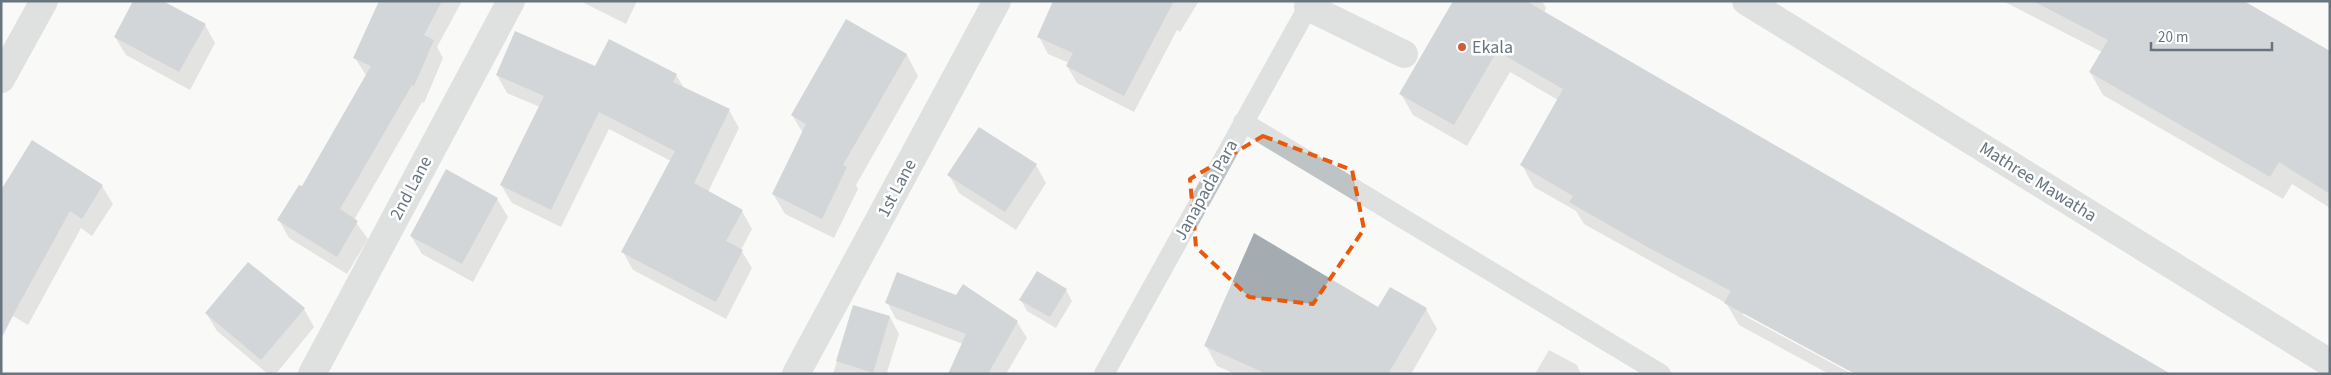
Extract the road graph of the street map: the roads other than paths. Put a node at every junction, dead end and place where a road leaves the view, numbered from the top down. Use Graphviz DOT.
graph roads {
  1 [pos="44,1"];
  2 [pos="510,1"];
  3 [pos="997,1"];
  4 [pos="1746,1"];
  5 [pos="1310,4"];
  6 [pos="1404,54"];
  7 [pos="1,79"];
  8 [pos="1243,122"];
  9 [pos="2330,363"];
  10 [pos="312,374"];
  11 [pos="796,374"];
  12 [pos="1104,374"];
  13 [pos="1661,374"];
  1 -- 7 [label="street"];
  2 -- 10 [label="street, 2nd Lane"];
  3 -- 11 [label="street, 1st Lane"];
  4 -- 9 [label="street, Mathree Mawatha"];
  5 -- 6 [label="street"];
  5 -- 8 [label="lane, Janapada Para"];
  8 -- 12 [label="lane, Janapada Para"];
  8 -- 13 [label="lane"];
}
